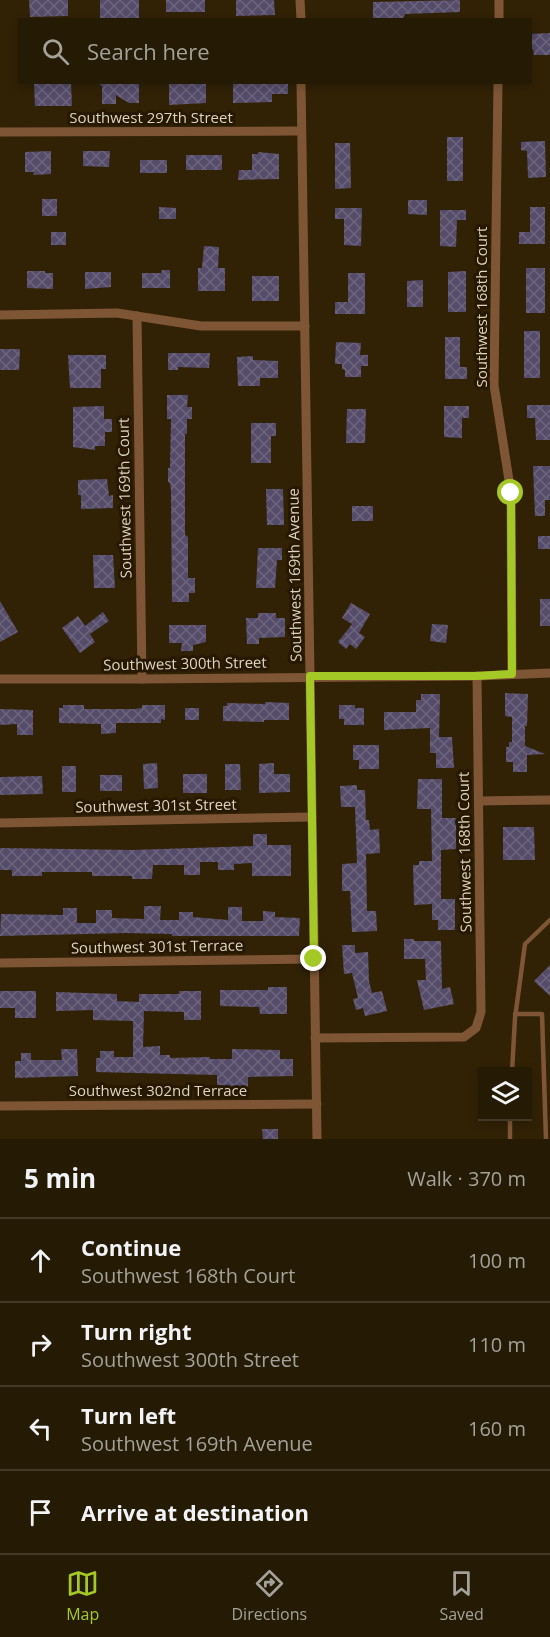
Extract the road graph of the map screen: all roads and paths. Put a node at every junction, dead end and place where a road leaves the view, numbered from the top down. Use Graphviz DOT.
graph roads {
  1 [pos="300,0"];
  2 [pos="499,0"];
  3 [pos="301,18"];
  4 [pos="499,18"];
  5 [pos="301,84"];
  6 [pos="498,84"];
  7 [pos="301,131"];
  8 [pos="0,132"];
  9 [pos="0,315"];
  10 [pos="137,316"];
  11 [pos="305,326"];
  12 [pos="550,673"];
  13 [pos="512,674"];
  14 [pos="310,676"];
  15 [pos="477,676"];
  16 [pos="0,679"];
  17 [pos="142,680"];
  18 [pos="550,800"];
  19 [pos="479,801"];
  20 [pos="312,817"];
  21 [pos="0,823"];
  22 [pos="550,920"];
  23 [pos="314,959"];
  24 [pos="0,963"];
  25 [pos="515,1014"];
  26 [pos="315,1038"];
  27 [pos="512,1067"];
  28 [pos="317,1104"];
  29 [pos="0,1106"];
  30 [pos="510,1121"];
  31 [pos="317,1139"];
  32 [pos="510,1139"];
  33 [pos="546,1139"];
  1 -- 3 [label="street"];
  2 -- 4 [label="street"];
  5 -- 7 [label="street, Southwest 169th Avenue"];
  6 -- 13 [label="street, Southwest 168th Court"];
  7 -- 8 [label="street, Southwest 297th Street"];
  7 -- 11 [label="street, Southwest 169th Avenue"];
  9 -- 10 [label="street"];
  10 -- 11 [label="street"];
  10 -- 17 [label="street, Southwest 169th Court"];
  11 -- 14 [label="street, Southwest 169th Avenue"];
  12 -- 13 [label="street, Southwest 300th Street"];
  13 -- 15 [label="street, Southwest 300th Street"];
  14 -- 15 [label="street, Southwest 300th Street"];
  14 -- 17 [label="street, Southwest 300th Street"];
  14 -- 20 [label="street, Southwest 169th Avenue"];
  15 -- 19 [label="street, Southwest 168th Court"];
  16 -- 17 [label="street, Southwest 300th Street"];
  18 -- 19 [label="street"];
  19 -- 26 [label="street, Southwest 168th Court"];
  20 -- 21 [label="street, Southwest 301st Street"];
  20 -- 23 [label="street, Southwest 169th Avenue"];
  22 -- 25 [label="lane"];
  23 -- 24 [label="street, Southwest 301st Terrace"];
  23 -- 26 [label="street, Southwest 169th Avenue"];
  25 -- 27 [label="lane"];
  25 -- 33 [label="lane"];
  26 -- 28 [label="street, Southwest 169th Avenue"];
  28 -- 29 [label="street, Southwest 302nd Terrace"];
  28 -- 31 [label="street, Southwest 169th Avenue"];
  30 -- 32 [label="lane"];
}
